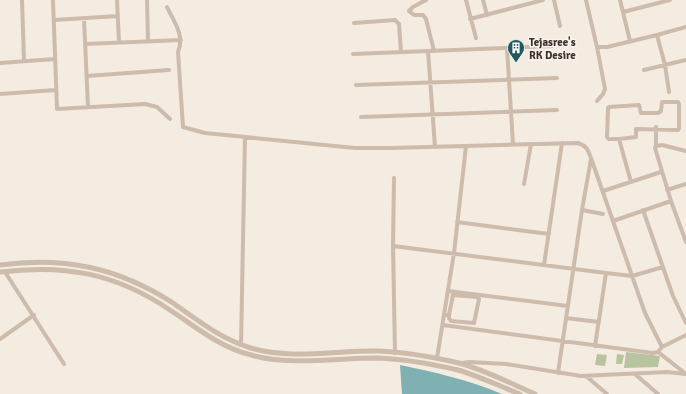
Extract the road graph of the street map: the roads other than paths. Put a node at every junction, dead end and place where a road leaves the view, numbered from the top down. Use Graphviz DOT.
graph roads {
  1 [pos="22,0"];
  2 [pos="53,0"];
  3 [pos="117,0"];
  4 [pos="147,0"];
  5 [pos="426,0"];
  6 [pos="466,0"];
  7 [pos="483,0"];
  8 [pos="543,0"];
  9 [pos="554,0"];
  10 [pos="586,0"];
  11 [pos="620,0"];
  12 [pos="670,0"];
  13 [pos="167,7"];
  14 [pos="623,12"];
  15 [pos="487,15"];
  16 [pos="118,16"];
  17 [pos="84,19"];
  18 [pos="470,19"];
  19 [pos="54,20"];
  20 [pos="354,23"];
  21 [pos="560,26"];
  22 [pos="686,27"];
  23 [pos="657,35"];
  24 [pos="476,38"];
  25 [pos="181,40"];
  26 [pos="148,41"];
  27 [pos="630,41"];
  28 [pos="119,42"];
  29 [pos="86,44"];
  30 [pos="552,46"];
  31 [pos="597,47"];
  32 [pos="507,48"];
  33 [pos="428,51"];
  34 [pos="434,51"];
  35 [pos="401,52"];
  36 [pos="353,54"];
  37 [pos="55,59"];
  38 [pos="686,60"];
  39 [pos="24,61"];
  40 [pos="0,63"];
  41 [pos="665,65"];
  42 [pos="169,70"];
  43 [pos="644,70"];
  44 [pos="87,76"];
  45 [pos="556,78"];
  46 [pos="509,81"];
  47 [pos="431,83"];
  48 [pos="356,85"];
  49 [pos="56,90"];
  50 [pos="668,92"];
  51 [pos="0,94"];
  52 [pos="597,101"];
  53 [pos="88,107"];
  54 [pos="557,110"];
  55 [pos="511,111"];
  56 [pos="433,114"];
  57 [pos="360,117"];
  58 [pos="170,119"];
  59 [pos="656,128"];
  60 [pos="245,137"];
  61 [pos="619,139"];
  62 [pos="562,143"];
  63 [pos="513,144"];
  64 [pos="531,144"];
  65 [pos="466,146"];
  66 [pos="657,146"];
  67 [pos="435,147"];
  68 [pos="686,151"];
  69 [pos="592,158"];
  70 [pos="661,172"];
  71 [pos="394,178"];
  72 [pos="632,182"];
  73 [pos="524,184"];
  74 [pos="686,184"];
  75 [pos="667,190"];
  76 [pos="603,191"];
  77 [pos="671,201"];
  78 [pos="582,210"];
  79 [pos="643,210"];
  80 [pos="603,214"];
  81 [pos="613,221"];
  82 [pos="457,222"];
  83 [pos="686,225"];
  84 [pos="680,227"];
  85 [pos="549,234"];
  86 [pos="686,242"];
  87 [pos="393,246"];
  88 [pos="454,253"];
  89 [pos="0,265"];
  90 [pos="544,265"];
  91 [pos="663,267"];
  92 [pos="574,269"];
  93 [pos="3,272"];
  94 [pos="606,273"];
  95 [pos="632,276"];
  96 [pos="448,291"];
  97 [pos="449,301"];
  98 [pos="568,306"];
  99 [pos="34,315"];
  100 [pos="446,315"];
  101 [pos="566,318"];
  102 [pos="599,322"];
  103 [pos="686,323"];
  104 [pos="443,325"];
  105 [pos="686,335"];
  106 [pos="0,339"];
  107 [pos="563,340"];
  108 [pos="241,344"];
  109 [pos="595,346"];
  110 [pos="662,347"];
  111 [pos="257,350"];
  112 [pos="658,352"];
  113 [pos="395,353"];
  114 [pos="257,357"];
  115 [pos="437,358"];
  116 [pos="64,364"];
  117 [pos="460,364"];
  118 [pos="458,371"];
  119 [pos="558,373"];
  120 [pos="634,374"];
  121 [pos="686,374"];
  122 [pos="586,376"];
  123 [pos="520,394"];
  124 [pos="535,394"];
  125 [pos="607,394"];
  126 [pos="658,394"];
  1 -- 39 [label="street"];
  2 -- 19 [label="street"];
  3 -- 16 [label="street"];
  4 -- 26 [label="street"];
  5 -- 34 [label="street"];
  6 -- 18 [label="street"];
  7 -- 15 [label="street"];
  8 -- 15 [label="street"];
  9 -- 21 [label="street"];
  10 -- 31 [label="street"];
  11 -- 14 [label="street"];
  12 -- 14 [label="street"];
  13 -- 25 [label="street"];
  14 -- 27 [label="street"];
  15 -- 18 [label="street"];
  16 -- 17 [label="street"];
  16 -- 28 [label="street"];
  17 -- 19 [label="street"];
  17 -- 29 [label="street"];
  18 -- 24 [label="street"];
  19 -- 37 [label="street"];
  20 -- 35 [label="street"];
  22 -- 23 [label="street"];
  23 -- 27 [label="street"];
  23 -- 41 [label="street"];
  25 -- 26 [label="street"];
  25 -- 60 [label="street"];
  26 -- 28 [label="street"];
  27 -- 31 [label="street"];
  28 -- 29 [label="street"];
  29 -- 44 [label="street"];
  30 -- 32 [label="street"];
  31 -- 52 [label="street"];
  32 -- 34 [label="street"];
  32 -- 46 [label="street"];
  33 -- 34 [label="street"];
  33 -- 35 [label="street"];
  33 -- 47 [label="street"];
  35 -- 36 [label="street"];
  37 -- 39 [label="street"];
  37 -- 49 [label="street"];
  38 -- 41 [label="street"];
  39 -- 40 [label="street"];
  41 -- 43 [label="street"];
  41 -- 50 [label="street"];
  42 -- 44 [label="street"];
  44 -- 53 [label="street"];
  45 -- 46 [label="street"];
  46 -- 47 [label="street"];
  46 -- 55 [label="street"];
  47 -- 48 [label="street"];
  47 -- 56 [label="street"];
  49 -- 51 [label="street"];
  49 -- 53 [label="street"];
  53 -- 58 [label="street"];
  54 -- 55 [label="street"];
  55 -- 56 [label="street"];
  55 -- 63 [label="street"];
  56 -- 57 [label="street"];
  56 -- 67 [label="street"];
  59 -- 61 [label="street"];
  59 -- 61 [label="street"];
  59 -- 66 [label="street"];
  60 -- 67 [label="street"];
  60 -- 108 [label="street"];
  61 -- 72 [label="street"];
  62 -- 64 [label="street"];
  62 -- 69 [label="street"];
  62 -- 85 [label="street"];
  63 -- 64 [label="street"];
  63 -- 65 [label="street"];
  64 -- 73 [label="street"];
  65 -- 67 [label="street"];
  65 -- 82 [label="street"];
  66 -- 68 [label="street"];
  66 -- 70 [label="street"];
  69 -- 76 [label="street"];
  69 -- 78 [label="street"];
  70 -- 72 [label="street"];
  70 -- 75 [label="street"];
  71 -- 87 [label="street"];
  72 -- 76 [label="street"];
  74 -- 75 [label="street"];
  75 -- 77 [label="street"];
  76 -- 81 [label="street"];
  77 -- 79 [label="street"];
  77 -- 84 [label="street"];
  78 -- 80 [label="street"];
  78 -- 92 [label="street"];
  79 -- 81 [label="street"];
  79 -- 91 [label="street"];
  81 -- 95 [label="street"];
  82 -- 85 [label="street"];
  82 -- 88 [label="street"];
  83 -- 84 [label="street"];
  84 -- 86 [label="street"];
  85 -- 90 [label="street"];
  87 -- 88 [label="street"];
  87 -- 113 [label="street"];
  88 -- 90 [label="street"];
  88 -- 96 [label="street"];
  89 -- 108 [label="street"];
  90 -- 92 [label="street"];
  91 -- 95 [label="street"];
  91 -- 103 [label="street"];
  92 -- 94 [label="street"];
  92 -- 98 [label="street"];
  93 -- 99 [label="street"];
  93 -- 114 [label="street"];
  94 -- 95 [label="street"];
  94 -- 102 [label="street"];
  95 -- 110 [label="street"];
  96 -- 97 [label="street"];
  96 -- 98 [label="street"];
  97 -- 100 [label="street"];
  97 -- 100 [label="street"];
  98 -- 101 [label="street"];
  99 -- 106 [label="street"];
  99 -- 116 [label="street"];
  100 -- 104 [label="street"];
  101 -- 102 [label="street"];
  101 -- 107 [label="street"];
  102 -- 109 [label="street"];
  104 -- 107 [label="street"];
  104 -- 115 [label="street"];
  105 -- 110 [label="street"];
  107 -- 109 [label="street"];
  107 -- 119 [label="street"];
  108 -- 111 [label="street"];
  109 -- 112 [label="street"];
  110 -- 112 [label="street"];
  111 -- 113 [label="street"];
  111 -- 114 [label="street"];
  112 -- 121 [label="street"];
  113 -- 115 [label="street"];
  114 -- 118 [label="street"];
  115 -- 117 [label="street"];
  117 -- 118 [label="street"];
  117 -- 119 [label="street"];
  117 -- 124 [label="street"];
  118 -- 123 [label="street"];
  119 -- 122 [label="street"];
  120 -- 121 [label="street"];
  120 -- 122 [label="street"];
  120 -- 126 [label="street"];
  122 -- 125 [label="street"];
}
